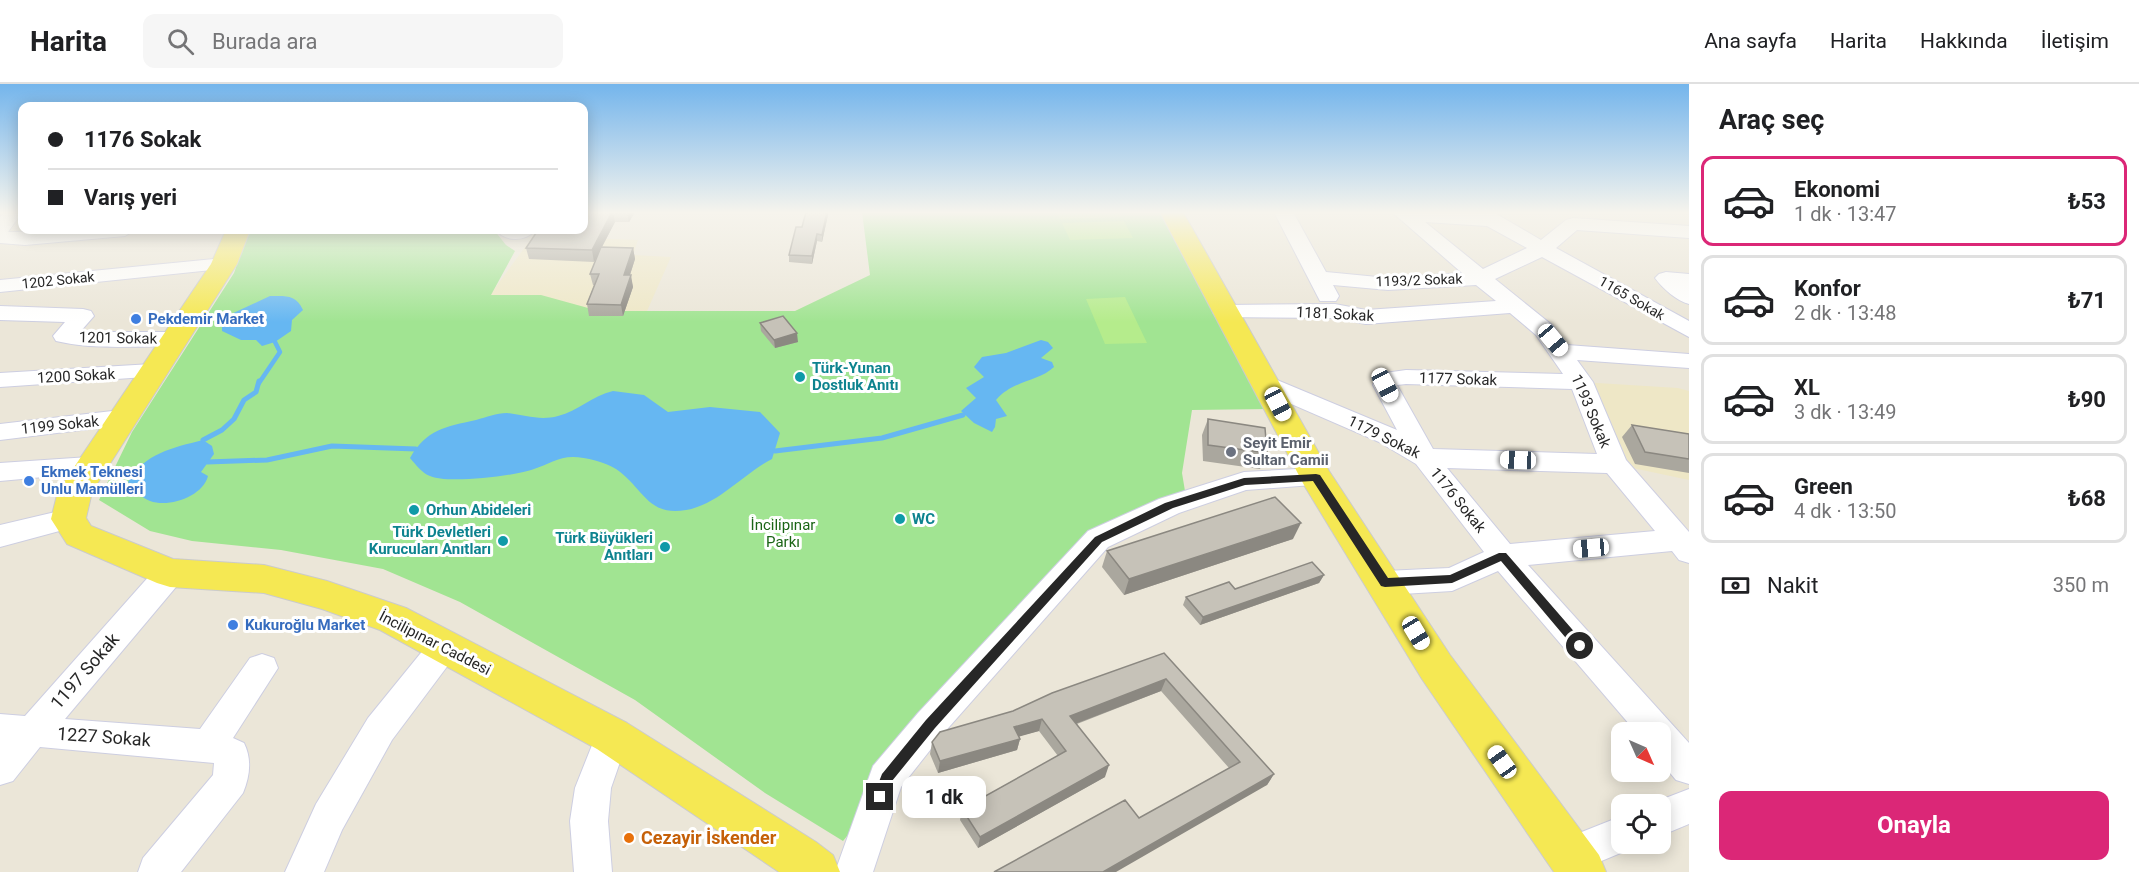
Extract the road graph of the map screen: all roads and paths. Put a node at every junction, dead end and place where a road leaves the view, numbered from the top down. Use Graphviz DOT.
graph roads {
  1 [pos="230,249"];
  2 [pos="1191,249"];
  3 [pos="1305,249"];
  4 [pos="1446,249"];
  5 [pos="1542,249"];
  6 [pos="224,264"];
  7 [pos="1321,278"];
  8 [pos="1481,278"];
  9 [pos="1689,280"];
  10 [pos="0,286"];
  11 [pos="1689,298"];
  12 [pos="1518,306"];
  13 [pos="1335,311"];
  14 [pos="1224,312"];
  15 [pos="0,313"];
  16 [pos="1689,330"];
  17 [pos="175,339"];
  18 [pos="1562,351"];
  19 [pos="1689,362"];
  20 [pos="152,371"];
  21 [pos="0,380"];
  22 [pos="1581,382"];
  23 [pos="1268,385"];
  24 [pos="121,418"];
  25 [pos="0,432"];
  26 [pos="1425,458"];
  27 [pos="1614,464"];
  28 [pos="89,466"];
  29 [pos="0,472"];
  30 [pos="1316,477"];
  31 [pos="68,519"];
  32 [pos="0,537"];
  33 [pos="1684,546"];
  34 [pos="1503,556"];
  35 [pos="170,573"];
  36 [pos="1385,583"];
  37 [pos="444,646"];
  38 [pos="262,668"];
  39 [pos="1647,722"];
  40 [pos="16,730"];
  41 [pos="612,736"];
  42 [pos="209,745"];
  43 [pos="1671,748"];
  44 [pos="1689,768"];
  45 [pos="0,769"];
  46 [pos="1689,806"];
  47 [pos="1671,813"];
  48 [pos="1611,841"];
  49 [pos="1575,864"];
  50 [pos="800,867"];
  51 [pos="157,872"];
  52 [pos="304,872"];
  53 [pos="593,872"];
  54 [pos="854,872"];
  1 -- 6 [label="main road"];
  2 -- 14 [label="main road"];
  3 -- 7 [label="street"];
  4 -- 8 [label="street, 1193 Sokak"];
  5 -- 8 [label="street"];
  5 -- 16 [label="street, 1165 Sokak"];
  6 -- 10 [label="street, 1202 Sokak"];
  6 -- 17 [label="main road"];
  7 -- 8 [label="street, 1193/2 Sokak"];
  7 -- 13 [label="street"];
  8 -- 12 [label="street, 1193 Sokak"];
  9 -- 11 [label="street"];
  12 -- 13 [label="street, 1181 Sokak"];
  12 -- 18 [label="street, 1193 Sokak"];
  13 -- 14 [label="street, 1181 Sokak"];
  14 -- 23 [label="main road"];
  15 -- 17 [label="street, 1201 Sokak"];
  17 -- 20 [label="main road"];
  18 -- 19 [label="street"];
  18 -- 22 [label="street, 1193 Sokak"];
  20 -- 21 [label="street, 1200 Sokak"];
  20 -- 24 [label="main road"];
  22 -- 26 [label="street, 1177 Sokak"];
  22 -- 27 [label="street, 1193 Sokak"];
  23 -- 26 [label="street, 1179 Sokak"];
  23 -- 30 [label="main road"];
  24 -- 25 [label="street, 1199 Sokak"];
  24 -- 28 [label="main road"];
  26 -- 27 [label="street, 1179 Sokak"];
  26 -- 34 [label="street, 1176 Sokak"];
  27 -- 33 [label="street, 1193 Sokak"];
  28 -- 29 [label="street"];
  28 -- 31 [label="main road"];
  30 -- 36 [label="main road"];
  30 -- 54 [label="street"];
  31 -- 32 [label="street"];
  31 -- 35 [label="main road, İncilipınar Caddesi"];
  33 -- 34 [label="street"];
  34 -- 36 [label="street"];
  34 -- 39 [label="street, 1176 Sokak"];
  35 -- 37 [label="main road, İncilipınar Caddesi"];
  35 -- 40 [label="street, 1197 Sokak"];
  36 -- 49 [label="main road"];
  37 -- 41 [label="main road, İncilipınar Caddesi"];
  37 -- 52 [label="street"];
  38 -- 42 [label="street"];
  40 -- 42 [label="street, 1227 Sokak"];
  40 -- 45 [label="street, 1197 Sokak"];
  41 -- 50 [label="main road, İncilipınar Caddesi"];
  41 -- 53 [label="street"];
  42 -- 51 [label="street, 1227 Sokak"];
  43 -- 44 [label="street"];
  46 -- 47 [label="street"];
  48 -- 49 [label="street"];
}
